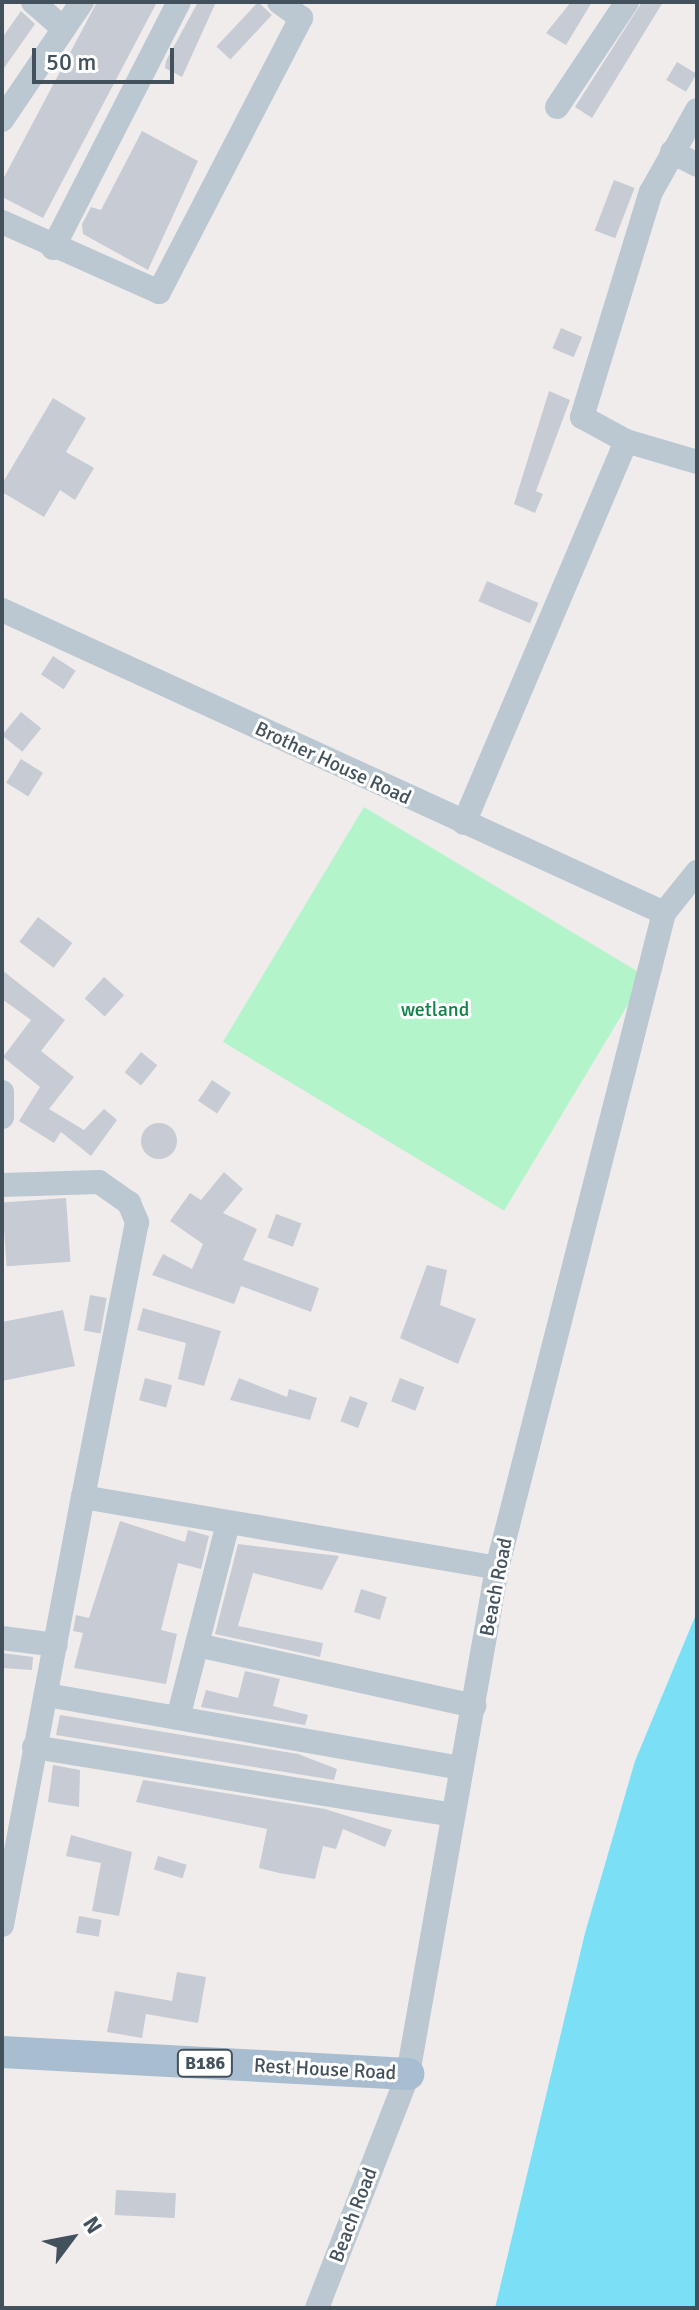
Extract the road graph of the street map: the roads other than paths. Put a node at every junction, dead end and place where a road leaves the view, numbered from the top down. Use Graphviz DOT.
graph roads {
  1 [pos="33,2"];
  2 [pos="82,2"];
  3 [pos="179,2"];
  4 [pos="279,2"];
  5 [pos="627,2"];
  6 [pos="64,29"];
  7 [pos="557,107"];
  8 [pos="697,110"];
  9 [pos="2,120"];
  10 [pos="672,152"];
  11 [pos="697,165"];
  12 [pos="2,222"];
  13 [pos="53,248"];
  14 [pos="626,441"];
  15 [pos="697,462"];
  16 [pos="2,610"];
  17 [pos="464,823"];
  18 [pos="697,872"];
  19 [pos="664,913"];
  20 [pos="2,1092"];
  21 [pos="2,1117"];
  22 [pos="2,1185"];
  23 [pos="83,1497"];
  24 [pos="228,1523"];
  25 [pos="497,1568"];
  26 [pos="2,1638"];
  27 [pos="56,1645"];
  28 [pos="197,1645"];
  29 [pos="47,1695"];
  30 [pos="474,1706"];
  31 [pos="178,1718"];
  32 [pos="34,1747"];
  33 [pos="457,1767"];
  34 [pos="449,1814"];
  35 [pos="2,1925"];
  36 [pos="2,2052"];
  37 [pos="408,2074"];
  38 [pos="317,2308"];
  1 -- 6 [label="street"];
  2 -- 6 [label="street"];
  3 -- 13 [label="street"];
  4 -- 13 [label="street"];
  5 -- 7 [label="street"];
  6 -- 9 [label="street"];
  8 -- 10 [label="street"];
  10 -- 11 [label="street"];
  10 -- 14 [label="street"];
  12 -- 13 [label="street"];
  14 -- 15 [label="street"];
  14 -- 17 [label="street"];
  16 -- 17 [label="street, Brother House Road"];
  17 -- 19 [label="street, Brother House Road"];
  18 -- 19 [label="street, Beach Road"];
  19 -- 25 [label="street, Beach Road"];
  20 -- 21 [label="street"];
  22 -- 23 [label="street"];
  23 -- 24 [label="street"];
  23 -- 27 [label="street"];
  24 -- 25 [label="street"];
  24 -- 28 [label="street"];
  25 -- 30 [label="street, Beach Road"];
  26 -- 27 [label="street"];
  27 -- 29 [label="street"];
  28 -- 30 [label="street"];
  28 -- 31 [label="street"];
  29 -- 31 [label="street"];
  29 -- 32 [label="street"];
  30 -- 33 [label="street, Beach Road"];
  31 -- 33 [label="street"];
  32 -- 34 [label="street"];
  32 -- 35 [label="street"];
  33 -- 34 [label="street, Beach Road"];
  34 -- 37 [label="street, Beach Road"];
  36 -- 37 [label="main road, Rest House Road / B186"];
  37 -- 38 [label="street, Beach Road"];
}
